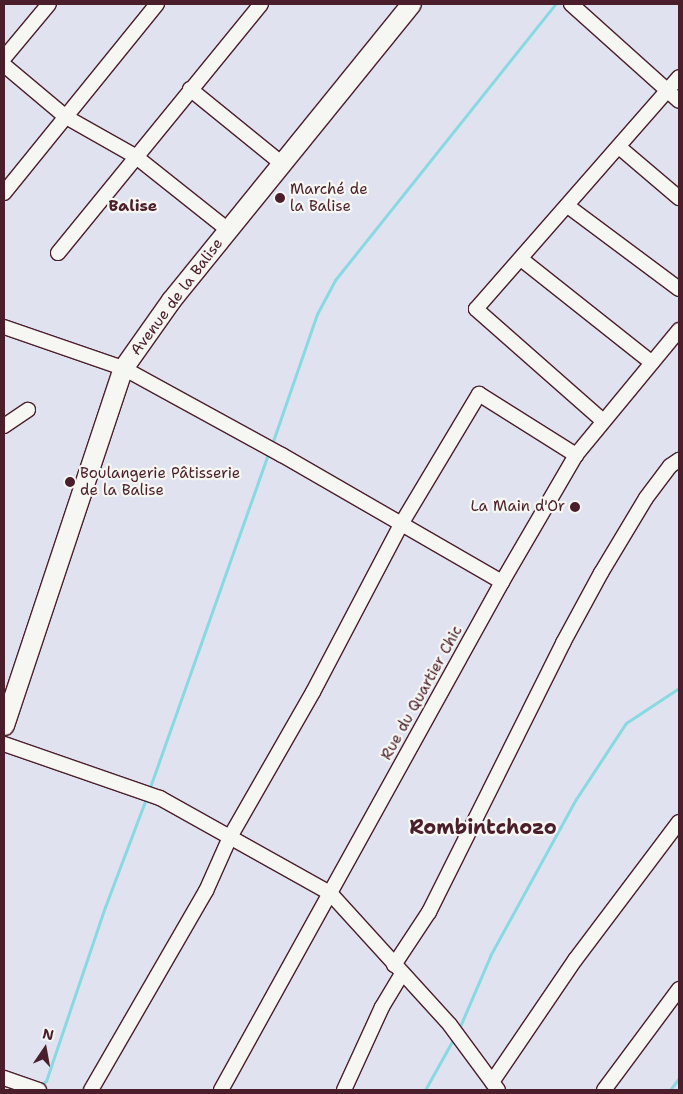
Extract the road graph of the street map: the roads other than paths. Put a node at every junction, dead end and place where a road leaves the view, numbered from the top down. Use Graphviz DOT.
graph roads {
  1 [pos="49,4"];
  2 [pos="157,4"];
  3 [pos="261,4"];
  4 [pos="411,4"];
  5 [pos="572,4"];
  6 [pos="4,58"];
  7 [pos="4,66"];
  8 [pos="679,77"];
  9 [pos="190,89"];
  10 [pos="667,90"];
  11 [pos="679,101"];
  12 [pos="66,117"];
  13 [pos="619,147"];
  14 [pos="135,156"];
  15 [pos="281,163"];
  16 [pos="4,193"];
  17 [pos="679,198"];
  18 [pos="569,207"];
  19 [pos="228,230"];
  20 [pos="58,253"];
  21 [pos="521,259"];
  22 [pos="679,289"];
  23 [pos="4,327"];
  24 [pos="679,330"];
  25 [pos="652,363"];
  26 [pos="123,368"];
  27 [pos="28,410"];
  28 [pos="602,420"];
  29 [pos="4,426"];
  30 [pos="576,455"];
  31 [pos="679,460"];
  32 [pos="400,526"];
  33 [pos="502,582"];
  34 [pos="4,725"];
  35 [pos="4,744"];
  36 [pos="679,822"];
  37 [pos="230,837"];
  38 [pos="330,892"];
  39 [pos="398,969"];
  40 [pos="679,989"];
  41 [pos="4,1078"];
  42 [pos="495,1086"];
  43 [pos="39,1090"];
  44 [pos="91,1090"];
  45 [pos="221,1090"];
  46 [pos="344,1090"];
  47 [pos="604,1090"];
  1 -- 6 [label="street"];
  2 -- 12 [label="street"];
  3 -- 9 [label="street"];
  4 -- 15 [label="street, Avenue de la Balise"];
  5 -- 10 [label="street"];
  7 -- 12 [label="street"];
  8 -- 10 [label="street"];
  9 -- 14 [label="street"];
  9 -- 15 [label="street"];
  10 -- 11 [label="street"];
  10 -- 13 [label="street"];
  12 -- 14 [label="street"];
  12 -- 16 [label="street"];
  13 -- 17 [label="street"];
  13 -- 18 [label="street"];
  14 -- 19 [label="street"];
  14 -- 20 [label="street"];
  15 -- 19 [label="street, Avenue de la Balise"];
  18 -- 21 [label="street"];
  18 -- 22 [label="street"];
  19 -- 26 [label="street, Avenue de la Balise"];
  21 -- 25 [label="street"];
  21 -- 28 [label="street"];
  23 -- 26 [label="street"];
  24 -- 25 [label="street, Rue du Quartier Chic"];
  25 -- 28 [label="street, Rue du Quartier Chic"];
  26 -- 32 [label="street"];
  26 -- 34 [label="street, Avenue de la Balise"];
  27 -- 29 [label="street"];
  28 -- 30 [label="street, Rue du Quartier Chic"];
  30 -- 32 [label="street"];
  30 -- 33 [label="street, Rue du Quartier Chic"];
  31 -- 39 [label="street"];
  32 -- 33 [label="street"];
  32 -- 37 [label="street"];
  33 -- 38 [label="street, Rue du Quartier Chic"];
  35 -- 37 [label="street"];
  36 -- 42 [label="street"];
  37 -- 38 [label="street"];
  37 -- 44 [label="street"];
  38 -- 39 [label="street"];
  38 -- 45 [label="street, Rue du Quartier Chic"];
  39 -- 42 [label="street"];
  39 -- 46 [label="street"];
  40 -- 47 [label="street"];
  41 -- 43 [label="street"];
}
